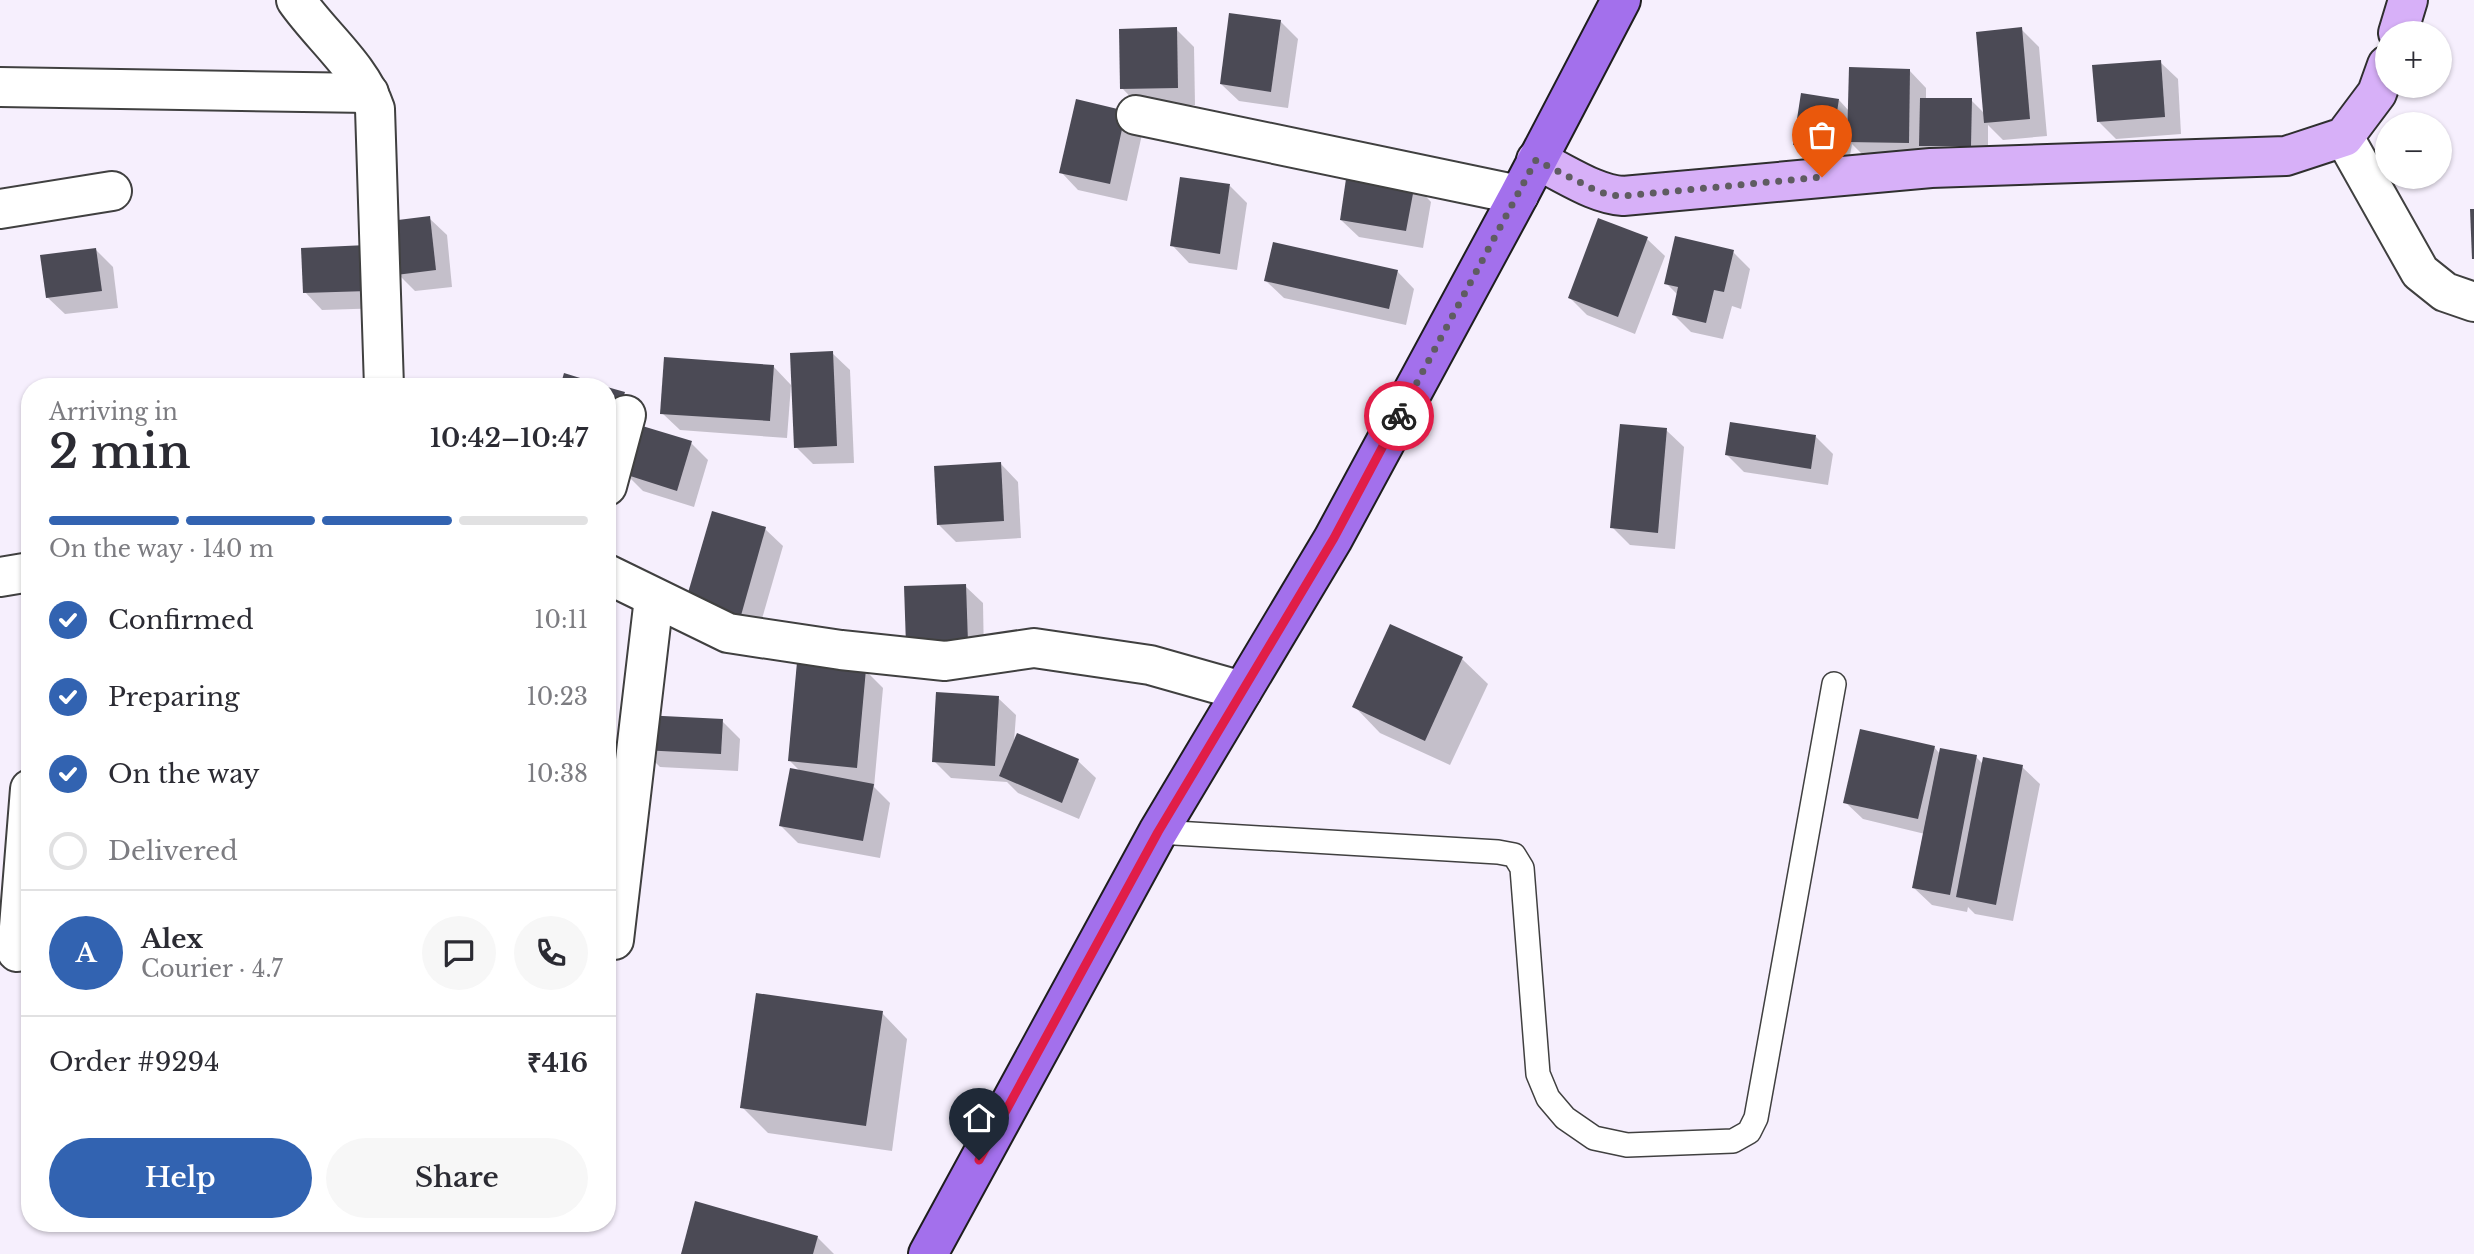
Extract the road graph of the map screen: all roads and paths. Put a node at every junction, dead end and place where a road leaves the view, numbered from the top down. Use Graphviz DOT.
graph roads {
  1 [pos="296,0"];
  2 [pos="1621,0"];
  3 [pos="2408,0"];
  4 [pos="2402,21"];
  5 [pos="0,87"];
  6 [pos="369,93"];
  7 [pos="2375,96"];
  8 [pos="1136,116"];
  9 [pos="2344,137"];
  10 [pos="1536,160"];
  11 [pos="112,191"];
  12 [pos="1519,195"];
  13 [pos="0,209"];
  14 [pos="2474,302"];
  15 [pos="384,378"];
  16 [pos="626,415"];
  17 [pos="616,452"];
  18 [pos="21,574"];
  19 [pos="0,577"];
  20 [pos="616,579"];
  21 [pos="654,598"];
  22 [pos="1834,684"];
  23 [pos="1242,691"];
  24 [pos="1158,832"];
  25 [pos="21,902"];
  26 [pos="616,923"];
  27 [pos="17,952"];
  28 [pos="928,1254"];
  1 -- 6 [label="street"];
  2 -- 10 [label="main road"];
  3 -- 4 [label="street"];
  5 -- 6 [label="street"];
  6 -- 15 [label="street"];
  7 -- 9 [label="street"];
  8 -- 12 [label="street"];
  9 -- 10 [label="street"];
  9 -- 14 [label="street"];
  10 -- 12 [label="main road"];
  11 -- 13 [label="street"];
  12 -- 23 [label="main road"];
  16 -- 17 [label="street"];
  18 -- 19 [label="street"];
  20 -- 21 [label="street"];
  21 -- 23 [label="street"];
  21 -- 26 [label="street"];
  22 -- 24 [label="lane"];
  23 -- 24 [label="main road"];
  24 -- 28 [label="main road"];
  25 -- 27 [label="street"];
}
